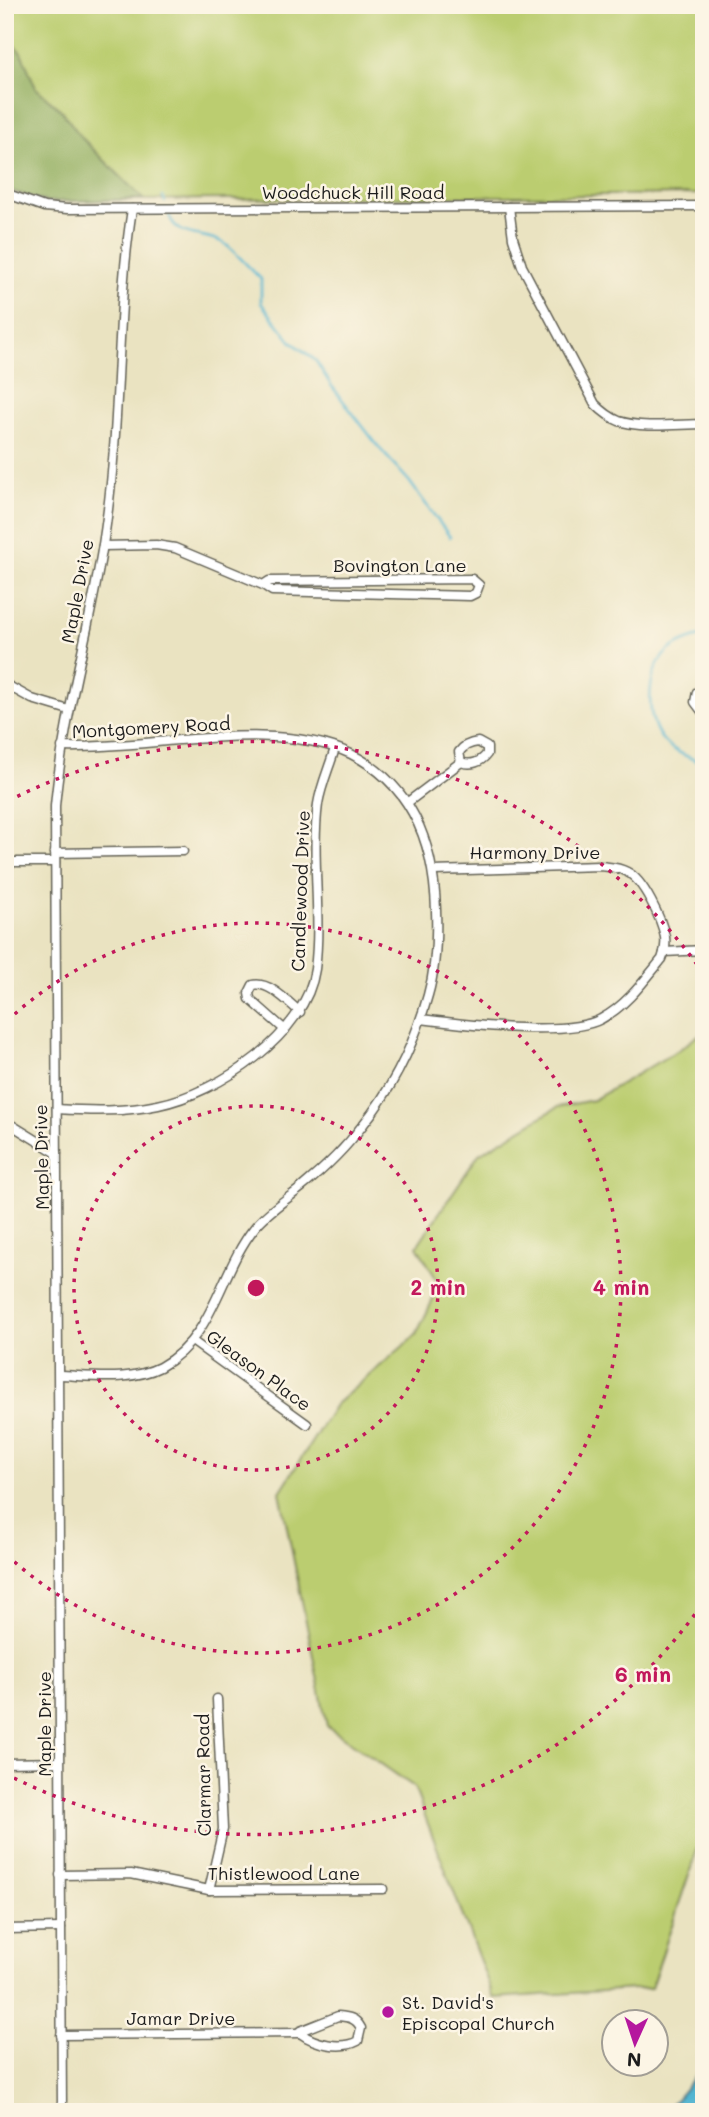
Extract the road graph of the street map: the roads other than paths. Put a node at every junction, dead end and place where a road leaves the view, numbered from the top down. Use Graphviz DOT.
graph roads {
  1 [pos="5,193"];
  2 [pos="704,206"];
  3 [pos="509,207"];
  4 [pos="132,209"];
  5 [pos="704,424"];
  6 [pos="103,546"];
  7 [pos="332,581"];
  8 [pos="262,584"];
  9 [pos="332,592"];
  10 [pos="5,684"];
  11 [pos="704,687"];
  12 [pos="69,710"];
  13 [pos="704,714"];
  14 [pos="62,747"];
  15 [pos="335,748"];
  16 [pos="461,762"];
  17 [pos="408,802"];
  18 [pos="183,851"];
  19 [pos="55,857"];
  20 [pos="5,862"];
  21 [pos="433,870"];
  22 [pos="704,950"];
  23 [pos="664,953"];
  24 [pos="300,1012"];
  25 [pos="421,1019"];
  26 [pos="285,1030"];
  27 [pos="57,1109"];
  28 [pos="5,1121"];
  29 [pos="57,1153"];
  30 [pos="192,1341"];
  31 [pos="59,1375"];
  32 [pos="307,1424"];
  33 [pos="216,1699"];
  34 [pos="59,1762"];
  35 [pos="5,1763"];
  36 [pos="60,1875"];
  37 [pos="383,1889"];
  38 [pos="209,1890"];
  39 [pos="61,1928"];
  40 [pos="5,1929"];
  41 [pos="300,2033"];
  42 [pos="61,2035"];
  43 [pos="62,2112"];
  1 -- 4 [label="street, Woodchuck Hill Road"];
  2 -- 3 [label="street, Woodchuck Hill Road"];
  3 -- 4 [label="street, Woodchuck Hill Road"];
  3 -- 5 [label="street"];
  4 -- 6 [label="street, Maple Drive"];
  6 -- 8 [label="street, Bovington Lane"];
  6 -- 12 [label="street, Maple Drive"];
  7 -- 8 [label="street, Bovington Lane"];
  7 -- 9 [label="street"];
  7 -- 9 [label="street, Bovington Lane"];
  8 -- 9 [label="street, Bovington Lane"];
  10 -- 12 [label="street"];
  11 -- 13 [label="street"];
  12 -- 14 [label="street, Maple Drive"];
  14 -- 15 [label="street, Montgomery Road"];
  14 -- 19 [label="street, Maple Drive"];
  15 -- 17 [label="street, Montgomery Road"];
  15 -- 24 [label="street, Candlewood Drive"];
  16 -- 17 [label="street"];
  17 -- 21 [label="street, Montgomery Road"];
  18 -- 19 [label="street"];
  19 -- 20 [label="street"];
  19 -- 27 [label="street, Maple Drive"];
  21 -- 23 [label="street, Harmony Drive"];
  21 -- 25 [label="street, Montgomery Road"];
  22 -- 23 [label="street"];
  23 -- 25 [label="street"];
  24 -- 26 [label="street, Candlewood Drive"];
  24 -- 26 [label="street"];
  25 -- 30 [label="street, Montgomery Road"];
  26 -- 27 [label="street, Candlewood Drive"];
  27 -- 29 [label="street, Maple Drive"];
  28 -- 29 [label="street"];
  29 -- 31 [label="street, Maple Drive"];
  30 -- 31 [label="street, Montgomery Road"];
  30 -- 32 [label="street, Gleason Place"];
  31 -- 34 [label="street, Maple Drive"];
  33 -- 38 [label="street, Clarmar Road"];
  34 -- 35 [label="street"];
  34 -- 36 [label="street, Maple Drive"];
  36 -- 38 [label="street, Thistlewood Lane"];
  36 -- 39 [label="street, Maple Drive"];
  37 -- 38 [label="street, Thistlewood Lane"];
  39 -- 40 [label="street"];
  39 -- 42 [label="street, Maple Drive"];
  41 -- 41 [label="street, Jamar Drive"];
  41 -- 42 [label="street, Jamar Drive"];
  42 -- 43 [label="street, Maple Drive"];
}
